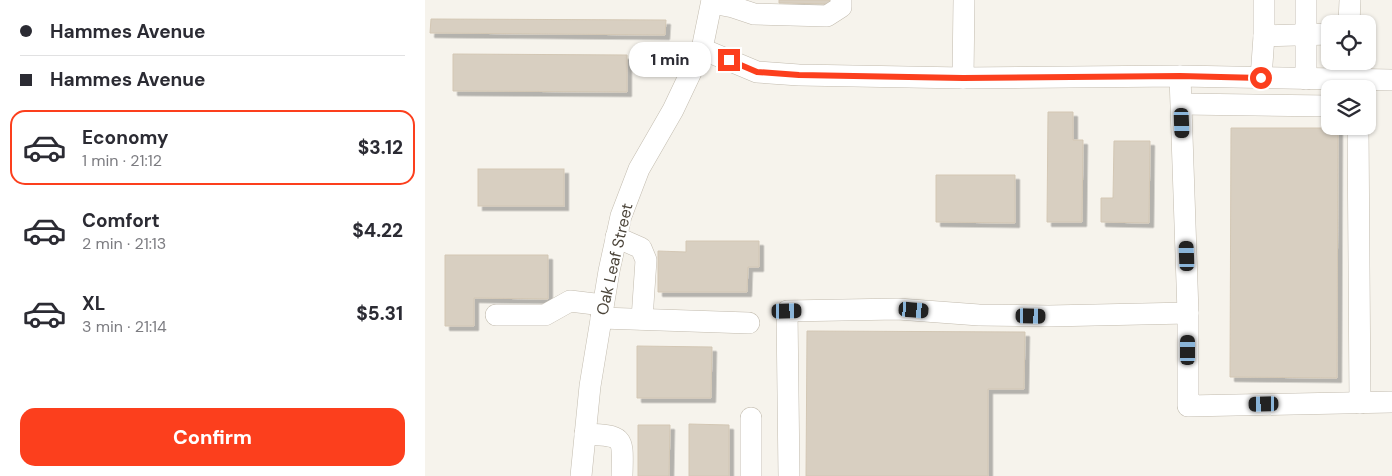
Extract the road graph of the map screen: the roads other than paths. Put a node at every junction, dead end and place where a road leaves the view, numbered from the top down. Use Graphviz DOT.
graph roads {
  1 [pos="841,0"];
  2 [pos="964,0"];
  3 [pos="1264,0"];
  4 [pos="1306,0"];
  5 [pos="1350,0"];
  6 [pos="712,1"];
  7 [pos="1349,15"];
  8 [pos="1321,34"];
  9 [pos="1306,35"];
  10 [pos="1264,36"];
  11 [pos="701,49"];
  12 [pos="1180,76"];
  13 [pos="963,78"];
  14 [pos="1261,78"];
  15 [pos="1297,78"];
  16 [pos="1392,80"];
  17 [pos="1182,104"];
  18 [pos="1287,106"];
  19 [pos="1321,106"];
  20 [pos="1358,135"];
  21 [pos="616,237"];
  22 [pos="602,311"];
  23 [pos="1189,314"];
  24 [pos="496,315"];
  25 [pos="642,319"];
  26 [pos="749,323"];
  27 [pos="1392,402"];
  28 [pos="1360,403"];
  29 [pos="751,418"];
  30 [pos="585,434"];
  31 [pos="581,476"];
  32 [pos="622,476"];
  33 [pos="751,476"];
  34 [pos="789,476"];
  1 -- 6 [label="street"];
  2 -- 13 [label="street"];
  3 -- 10 [label="street"];
  4 -- 9 [label="street"];
  5 -- 7 [label="street"];
  6 -- 11 [label="street, Oak Leaf Street"];
  8 -- 9 [label="street"];
  9 -- 10 [label="street"];
  9 -- 15 [label="street"];
  10 -- 14 [label="street"];
  11 -- 13 [label="street"];
  11 -- 21 [label="street, Oak Leaf Street"];
  12 -- 13 [label="street"];
  12 -- 14 [label="street"];
  12 -- 17 [label="street"];
  14 -- 15 [label="street"];
  15 -- 16 [label="street"];
  15 -- 18 [label="street"];
  17 -- 18 [label="street"];
  17 -- 23 [label="street"];
  18 -- 19 [label="street"];
  20 -- 28 [label="street"];
  21 -- 22 [label="street, Oak Leaf Street"];
  21 -- 25 [label="street"];
  22 -- 24 [label="street"];
  22 -- 25 [label="street"];
  22 -- 30 [label="street, Oak Leaf Street"];
  23 -- 28 [label="street"];
  23 -- 34 [label="street"];
  25 -- 26 [label="street"];
  27 -- 28 [label="street"];
  29 -- 33 [label="street"];
  30 -- 31 [label="street, Oak Leaf Street"];
  30 -- 32 [label="street"];
}
